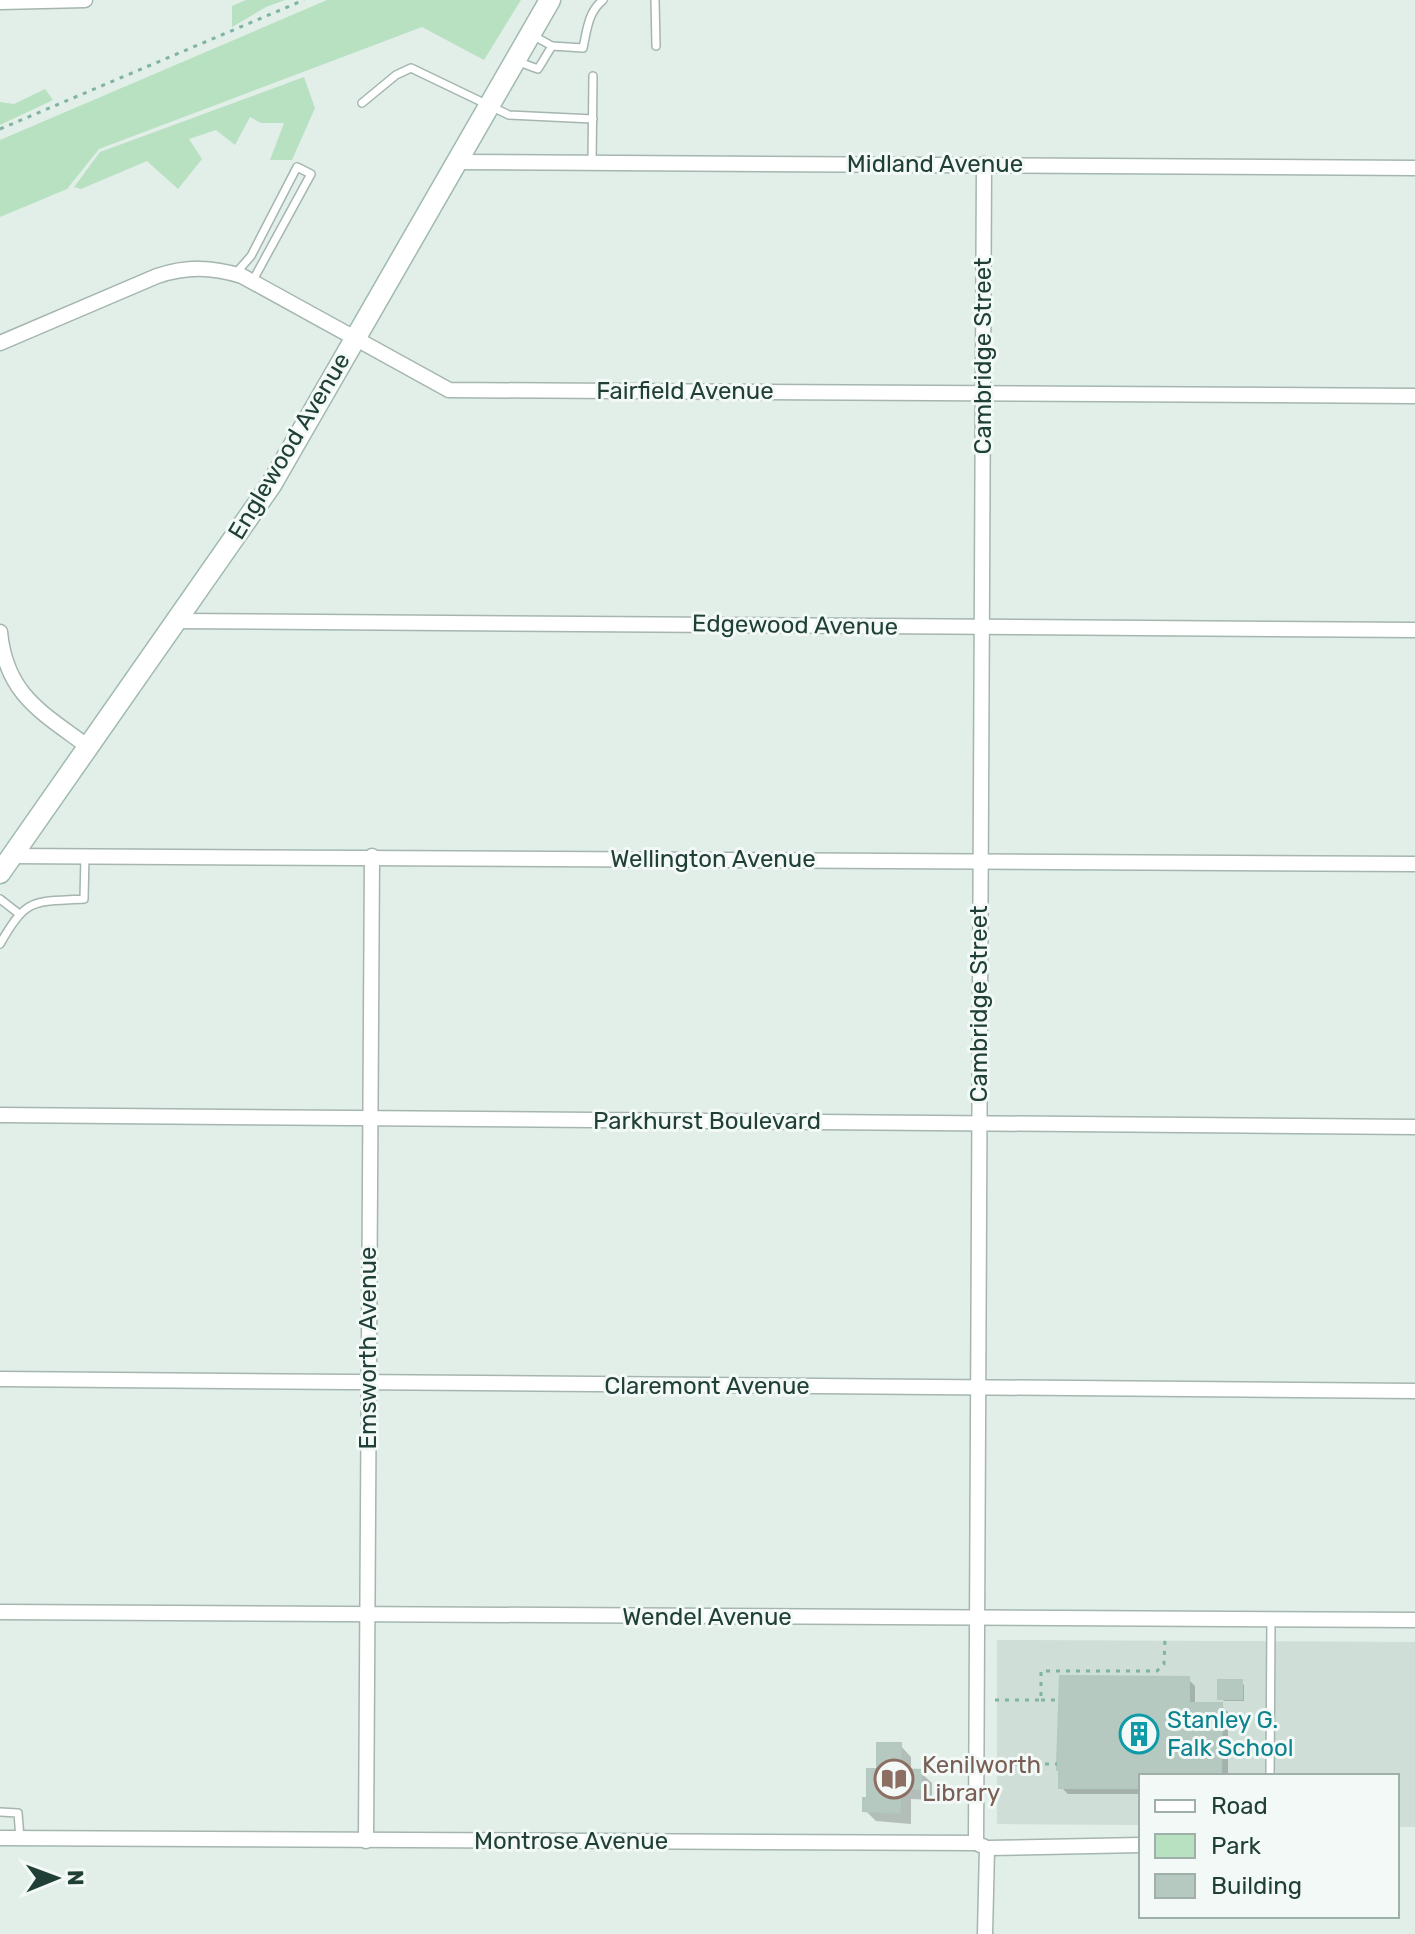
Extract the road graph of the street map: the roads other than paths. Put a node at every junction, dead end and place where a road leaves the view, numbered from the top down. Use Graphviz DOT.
graph roads {
  1 [pos="85,0"];
  2 [pos="550,0"];
  3 [pos="603,0"];
  4 [pos="655,0"];
  5 [pos="0,2"];
  6 [pos="529,33"];
  7 [pos="552,46"];
  8 [pos="656,46"];
  9 [pos="514,60"];
  10 [pos="593,76"];
  11 [pos="362,103"];
  12 [pos="488,106"];
  13 [pos="593,119"];
  14 [pos="455,162"];
  15 [pos="592,163"];
  16 [pos="984,164"];
  17 [pos="1415,168"];
  18 [pos="235,274"];
  19 [pos="252,282"];
  20 [pos="355,338"];
  21 [pos="0,343"];
  22 [pos="983,393"];
  23 [pos="1415,396"];
  24 [pos="175,621"];
  25 [pos="982,627"];
  26 [pos="1415,630"];
  27 [pos="0,632"];
  28 [pos="87,746"];
  29 [pos="85,856"];
  30 [pos="372,856"];
  31 [pos="980,861"];
  32 [pos="5,864"];
  33 [pos="1415,864"];
  34 [pos="0,899"];
  35 [pos="18,913"];
  36 [pos="0,944"];
  37 [pos="0,1115"];
  38 [pos="370,1119"];
  39 [pos="979,1123"];
  40 [pos="1415,1127"];
  41 [pos="0,1379"];
  42 [pos="369,1384"];
  43 [pos="976,1388"];
  44 [pos="1415,1391"];
  45 [pos="0,1612"];
  46 [pos="367,1615"];
  47 [pos="978,1618"];
  48 [pos="1271,1620"];
  49 [pos="1415,1620"];
  50 [pos="1270,1774"];
  51 [pos="0,1812"];
  52 [pos="0,1838"];
  53 [pos="20,1838"];
  54 [pos="366,1841"];
  55 [pos="1139,1845"];
  56 [pos="981,1846"];
  57 [pos="985,1934"];
  1 -- 5 [label="street"];
  2 -- 6 [label="street, Englewood Avenue"];
  3 -- 7 [label="lane"];
  4 -- 8 [label="lane"];
  6 -- 7 [label="lane"];
  6 -- 9 [label="street, Englewood Avenue"];
  7 -- 9 [label="lane"];
  9 -- 12 [label="street, Englewood Avenue"];
  10 -- 13 [label="lane"];
  11 -- 12 [label="lane"];
  12 -- 13 [label="lane"];
  12 -- 14 [label="street, Englewood Avenue"];
  13 -- 15 [label="lane"];
  14 -- 15 [label="street, Midland Avenue"];
  14 -- 20 [label="street, Englewood Avenue"];
  15 -- 16 [label="street, Midland Avenue"];
  16 -- 17 [label="street, Midland Avenue"];
  16 -- 22 [label="street, Cambridge Street"];
  18 -- 19 [label="street, Fairfield Avenue"];
  18 -- 19 [label="lane"];
  18 -- 21 [label="street, Fairfield Avenue"];
  19 -- 20 [label="street, Fairfield Avenue"];
  20 -- 22 [label="street, Fairfield Avenue"];
  20 -- 24 [label="street, Englewood Avenue"];
  22 -- 23 [label="street, Fairfield Avenue"];
  22 -- 25 [label="street, Cambridge Street"];
  24 -- 25 [label="street, Edgewood Avenue"];
  24 -- 28 [label="street, Englewood Avenue"];
  25 -- 26 [label="street, Edgewood Avenue"];
  25 -- 31 [label="street, Cambridge Street"];
  27 -- 28 [label="street"];
  28 -- 32 [label="street, Englewood Avenue"];
  29 -- 30 [label="street, Wellington Avenue"];
  29 -- 32 [label="street, Wellington Avenue"];
  29 -- 35 [label="lane"];
  30 -- 31 [label="street, Wellington Avenue"];
  30 -- 38 [label="street, Emsworth Avenue"];
  31 -- 33 [label="street, Wellington Avenue"];
  31 -- 39 [label="street, Cambridge Street"];
  34 -- 35 [label="lane"];
  35 -- 36 [label="lane"];
  37 -- 38 [label="street, Parkhurst Boulevard"];
  38 -- 39 [label="street, Parkhurst Boulevard"];
  38 -- 42 [label="street, Emsworth Avenue"];
  39 -- 40 [label="street, Parkhurst Boulevard"];
  39 -- 43 [label="street, Cambridge Street"];
  41 -- 42 [label="street, Claremont Avenue"];
  42 -- 43 [label="street, Claremont Avenue"];
  42 -- 46 [label="street, Emsworth Avenue"];
  43 -- 44 [label="street, Claremont Avenue"];
  43 -- 47 [label="street, Cambridge Street"];
  45 -- 46 [label="street, Wendel Avenue"];
  46 -- 47 [label="street, Wendel Avenue"];
  46 -- 54 [label="street, Emsworth Avenue"];
  47 -- 48 [label="street, Wendel Avenue"];
  47 -- 56 [label="street, Cambridge Street"];
  48 -- 49 [label="street, Wendel Avenue"];
  48 -- 50 [label="lane"];
  51 -- 53 [label="lane"];
  52 -- 53 [label="street, Montrose Avenue"];
  53 -- 54 [label="street, Montrose Avenue"];
  54 -- 56 [label="street, Montrose Avenue"];
  55 -- 56 [label="street, Montrose Avenue"];
  56 -- 57 [label="street, Cambridge Street"];
}
